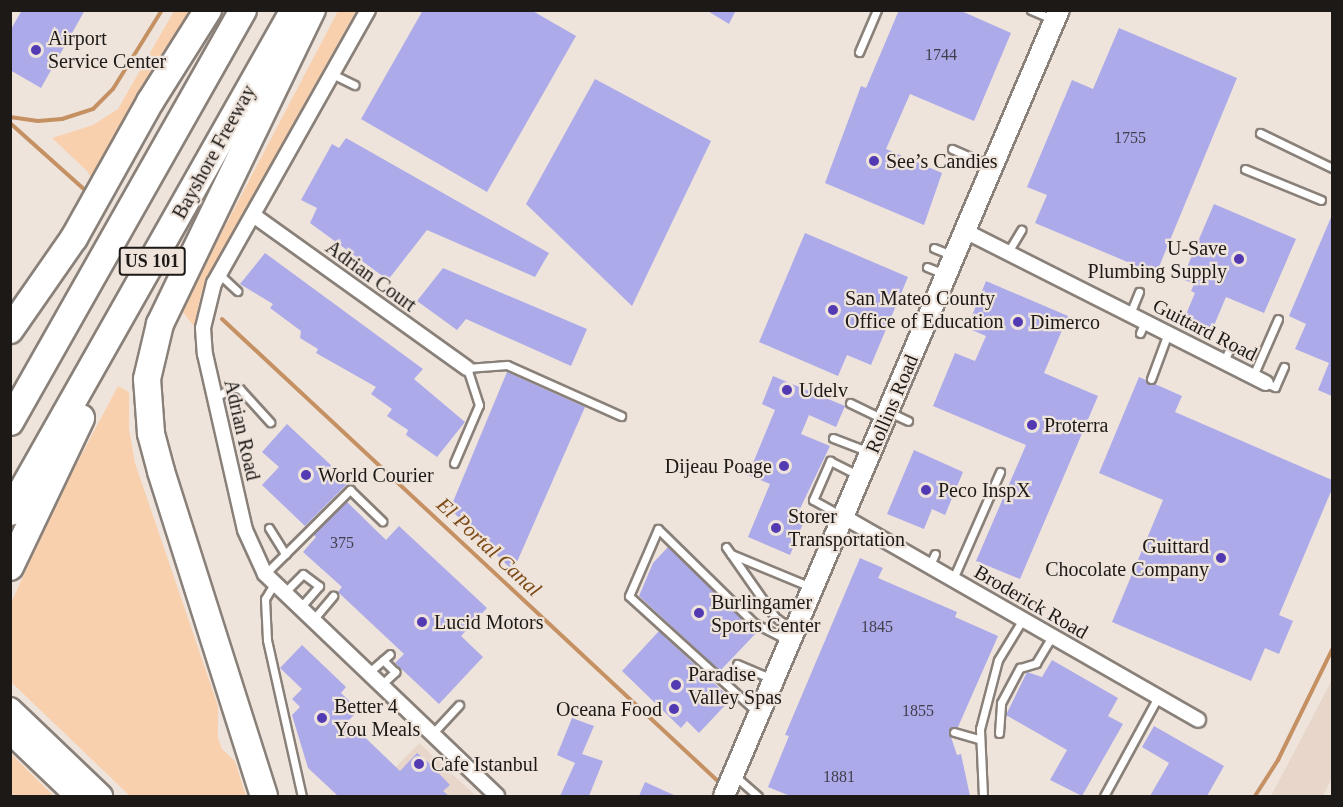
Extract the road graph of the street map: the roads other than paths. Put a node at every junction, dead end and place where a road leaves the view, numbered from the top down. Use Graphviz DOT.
graph roads {
  1 [pos="208,10"];
  2 [pos="243,10"];
  3 [pos="294,10"];
  4 [pos="312,10"];
  5 [pos="368,10"];
  6 [pos="877,10"];
  7 [pos="1032,10"];
  8 [pos="1057,15"];
  9 [pos="860,52"];
  10 [pos="332,74"];
  11 [pos="355,85"];
  12 [pos="1260,133"];
  13 [pos="952,149"];
  14 [pos="992,166"];
  15 [pos="1332,168"];
  16 [pos="1245,169"];
  17 [pos="1321,200"];
  18 [pos="253,215"];
  19 [pos="1021,230"];
  20 [pos="965,231"];
  21 [pos="934,248"];
  22 [pos="1008,252"];
  23 [pos="954,256"];
  24 [pos="152,262"];
  25 [pos="927,267"];
  26 [pos="219,274"];
  27 [pos="946,275"];
  28 [pos="237,291"];
  29 [pos="1139,292"];
  30 [pos="1130,314"];
  31 [pos="1278,318"];
  32 [pos="10,330"];
  33 [pos="1168,333"];
  34 [pos="1230,348"];
  35 [pos="1224,361"];
  36 [pos="1284,367"];
  37 [pos="467,368"];
  38 [pos="1253,376"];
  39 [pos="1151,379"];
  40 [pos="1266,383"];
  41 [pos="214,399"];
  42 [pos="850,403"];
  43 [pos="621,416"];
  44 [pos="887,416"];
  45 [pos="908,421"];
  46 [pos="10,422"];
  47 [pos="270,422"];
  48 [pos="833,438"];
  49 [pos="872,453"];
  50 [pos="454,463"];
  51 [pos="1000,472"];
  52 [pos="861,477"];
  53 [pos="10,512"];
  54 [pos="844,517"];
  55 [pos="382,520"];
  56 [pos="269,528"];
  57 [pos="726,547"];
  58 [pos="285,554"];
  59 [pos="730,554"];
  60 [pos="10,567"];
  61 [pos="954,579"];
  62 [pos="274,584"];
  63 [pos="814,588"];
  64 [pos="333,596"];
  65 [pos="299,609"];
  66 [pos="1023,619"];
  67 [pos="312,621"];
  68 [pos="1052,636"];
  69 [pos="793,637"];
  70 [pos="390,654"];
  71 [pos="382,660"];
  72 [pos="736,664"];
  73 [pos="367,674"];
  74 [pos="775,679"];
  75 [pos="380,686"];
  76 [pos="1158,697"];
  77 [pos="459,705"];
  78 [pos="10,710"];
  79 [pos="760,714"];
  80 [pos="1198,720"];
  81 [pos="10,732"];
  82 [pos="954,732"];
  83 [pos="999,733"];
  84 [pos="431,735"];
  85 [pos="978,739"];
  86 [pos="730,784"];
  87 [pos="91,795"];
  88 [pos="264,796"];
  89 [pos="302,796"];
  90 [pos="497,796"];
  91 [pos="758,796"];
  92 [pos="983,796"];
  93 [pos="1104,796"];
  1 -- 32 [label="highway"];
  2 -- 46 [label="highway, US 101"];
  3 -- 24 [label="highway, Bayshore Freeway / US 101"];
  4 -- 88 [label="highway"];
  5 -- 10 [label="street, Adrian Road"];
  6 -- 9 [label="lane"];
  7 -- 8 [label="lane"];
  8 -- 14 [label="main road, Rollins Road"];
  10 -- 11 [label="lane"];
  10 -- 18 [label="street, Adrian Road"];
  12 -- 15 [label="lane"];
  13 -- 14 [label="lane"];
  14 -- 20 [label="main road, Rollins Road"];
  16 -- 17 [label="lane"];
  18 -- 26 [label="street, Adrian Road"];
  18 -- 37 [label="street, Adrian Court"];
  19 -- 22 [label="lane"];
  20 -- 22 [label="street, Guittard Road"];
  20 -- 23 [label="main road, Rollins Road"];
  21 -- 23 [label="lane"];
  22 -- 30 [label="street, Guittard Road"];
  23 -- 27 [label="main road, Rollins Road"];
  24 -- 53 [label="highway, Bayshore Freeway / US 101"];
  24 -- 60 [label="highway"];
  25 -- 27 [label="lane"];
  26 -- 28 [label="lane"];
  26 -- 41 [label="street, Adrian Road"];
  27 -- 44 [label="main road, Rollins Road"];
  29 -- 30 [label="lane"];
  30 -- 33 [label="street, Guittard Road"];
  31 -- 38 [label="lane"];
  33 -- 35 [label="street, Guittard Road"];
  33 -- 39 [label="lane"];
  34 -- 35 [label="lane"];
  35 -- 38 [label="street, Guittard Road"];
  36 -- 40 [label="lane"];
  37 -- 43 [label="lane"];
  37 -- 50 [label="lane"];
  38 -- 40 [label="street, Guittard Road"];
  41 -- 47 [label="lane"];
  41 -- 62 [label="street, Adrian Road"];
  42 -- 44 [label="lane"];
  44 -- 45 [label="lane"];
  44 -- 49 [label="main road, Rollins Road"];
  48 -- 49 [label="lane"];
  49 -- 52 [label="main road, Rollins Road"];
  51 -- 61 [label="lane"];
  52 -- 54 [label="main road, Rollins Road"];
  52 -- 54 [label="lane"];
  54 -- 61 [label="street, Broderick Road"];
  54 -- 63 [label="main road, Rollins Road"];
  55 -- 58 [label="lane"];
  56 -- 58 [label="lane"];
  57 -- 59 [label="lane"];
  58 -- 62 [label="lane"];
  59 -- 63 [label="lane"];
  59 -- 69 [label="lane"];
  61 -- 66 [label="street, Broderick Road"];
  62 -- 65 [label="street, Adrian Road"];
  62 -- 65 [label="lane"];
  62 -- 89 [label="lane"];
  63 -- 69 [label="main road, Rollins Road"];
  64 -- 67 [label="lane"];
  65 -- 67 [label="street, Adrian Road"];
  66 -- 68 [label="street, Broderick Road"];
  66 -- 85 [label="lane"];
  67 -- 73 [label="street, Adrian Road"];
  68 -- 76 [label="street, Broderick Road"];
  68 -- 83 [label="lane"];
  69 -- 74 [label="main road, Rollins Road"];
  69 -- 79 [label="lane"];
  70 -- 71 [label="lane"];
  71 -- 73 [label="lane"];
  71 -- 75 [label="lane"];
  72 -- 74 [label="lane"];
  73 -- 75 [label="street, Adrian Road"];
  74 -- 79 [label="main road, Rollins Road"];
  75 -- 84 [label="street, Adrian Road"];
  76 -- 80 [label="street, Broderick Road"];
  76 -- 93 [label="lane"];
  77 -- 84 [label="lane"];
  78 -- 87 [label="main road"];
  79 -- 86 [label="main road, Rollins Road"];
  81 -- 87 [label="main road"];
  82 -- 85 [label="lane"];
  84 -- 90 [label="street, Adrian Road"];
  85 -- 92 [label="lane"];
  86 -- 91 [label="lane"];
}
